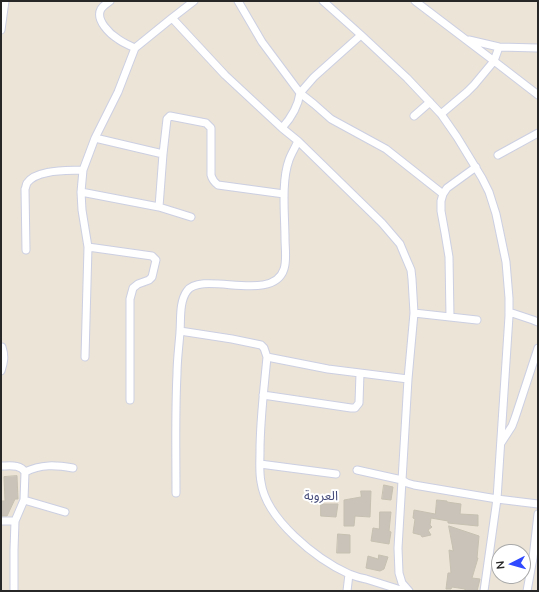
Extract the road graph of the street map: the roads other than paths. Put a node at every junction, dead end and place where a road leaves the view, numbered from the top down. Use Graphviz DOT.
graph roads {
  1 [pos="5,1"];
  2 [pos="110,1"];
  3 [pos="194,1"];
  4 [pos="238,1"];
  5 [pos="323,1"];
  6 [pos="415,1"];
  7 [pos="172,18"];
  8 [pos="1,30"];
  9 [pos="361,35"];
  10 [pos="464,38"];
  11 [pos="499,47"];
  12 [pos="135,48"];
  13 [pos="538,48"];
  14 [pos="494,61"];
  15 [pos="300,93"];
  16 [pos="538,95"];
  17 [pos="430,102"];
  18 [pos="441,114"];
  19 [pos="414,116"];
  20 [pos="282,128"];
  21 [pos="538,133"];
  22 [pos="95,138"];
  23 [pos="298,141"];
  24 [pos="163,154"];
  25 [pos="498,155"];
  26 [pos="476,167"];
  27 [pos="83,170"];
  28 [pos="81,192"];
  29 [pos="284,194"];
  30 [pos="443,194"];
  31 [pos="159,207"];
  32 [pos="191,217"];
  33 [pos="88,247"];
  34 [pos="26,250"];
  35 [pos="509,312"];
  36 [pos="414,313"];
  37 [pos="450,317"];
  38 [pos="476,320"];
  39 [pos="538,322"];
  40 [pos="180,331"];
  41 [pos="1,347"];
  42 [pos="538,348"];
  43 [pos="85,357"];
  44 [pos="267,357"];
  45 [pos="1,371"];
  46 [pos="360,373"];
  47 [pos="408,379"];
  48 [pos="263,395"];
  49 [pos="130,400"];
  50 [pos="501,443"];
  51 [pos="260,464"];
  52 [pos="1,466"];
  53 [pos="73,468"];
  54 [pos="357,470"];
  55 [pos="25,472"];
  56 [pos="336,474"];
  57 [pos="402,480"];
  58 [pos="176,493"];
  59 [pos="497,499"];
  60 [pos="24,500"];
  61 [pos="538,504"];
  62 [pos="64,512"];
  63 [pos="538,514"];
  64 [pos="15,520"];
  65 [pos="1,521"];
  66 [pos="535,558"];
  67 [pos="349,574"];
  68 [pos="14,591"];
  69 [pos="347,591"];
  70 [pos="404,591"];
  71 [pos="409,591"];
  72 [pos="484,591"];
  73 [pos="527,591"];
  1 -- 8 [label="street"];
  2 -- 12 [label="street"];
  3 -- 7 [label="street"];
  4 -- 15 [label="street"];
  5 -- 9 [label="street"];
  6 -- 10 [label="street"];
  7 -- 12 [label="street"];
  7 -- 20 [label="street"];
  9 -- 15 [label="street"];
  9 -- 17 [label="street"];
  10 -- 11 [label="street"];
  10 -- 14 [label="street"];
  11 -- 13 [label="street"];
  11 -- 14 [label="street"];
  12 -- 22 [label="street"];
  14 -- 16 [label="street"];
  14 -- 18 [label="street"];
  15 -- 20 [label="street"];
  15 -- 30 [label="street"];
  17 -- 18 [label="street"];
  17 -- 19 [label="street"];
  18 -- 26 [label="street"];
  20 -- 23 [label="street"];
  21 -- 25 [label="street"];
  22 -- 24 [label="street"];
  22 -- 27 [label="street"];
  23 -- 29 [label="street"];
  23 -- 36 [label="street"];
  24 -- 29 [label="street"];
  24 -- 31 [label="street"];
  26 -- 30 [label="street"];
  26 -- 35 [label="street"];
  27 -- 28 [label="street"];
  27 -- 34 [label="street"];
  28 -- 31 [label="street"];
  28 -- 33 [label="street"];
  29 -- 40 [label="street"];
  30 -- 37 [label="street"];
  31 -- 32 [label="street"];
  33 -- 43 [label="street"];
  33 -- 49 [label="street"];
  35 -- 39 [label="street"];
  35 -- 50 [label="street"];
  36 -- 37 [label="street"];
  36 -- 47 [label="street"];
  37 -- 38 [label="street"];
  40 -- 44 [label="street"];
  40 -- 58 [label="street"];
  41 -- 45 [label="street"];
  42 -- 50 [label="street"];
  44 -- 46 [label="street"];
  44 -- 48 [label="street"];
  46 -- 47 [label="street"];
  46 -- 48 [label="street"];
  47 -- 57 [label="street"];
  48 -- 51 [label="street"];
  50 -- 59 [label="street"];
  51 -- 56 [label="street"];
  51 -- 67 [label="street"];
  52 -- 55 [label="street"];
  53 -- 55 [label="street"];
  54 -- 57 [label="street"];
  55 -- 60 [label="street"];
  57 -- 59 [label="street"];
  57 -- 71 [label="street"];
  59 -- 61 [label="street"];
  59 -- 72 [label="street"];
  60 -- 62 [label="street"];
  60 -- 64 [label="street"];
  63 -- 66 [label="street"];
  64 -- 65 [label="street"];
  64 -- 68 [label="street"];
  66 -- 73 [label="street"];
  67 -- 69 [label="street"];
  67 -- 70 [label="street"];
}
